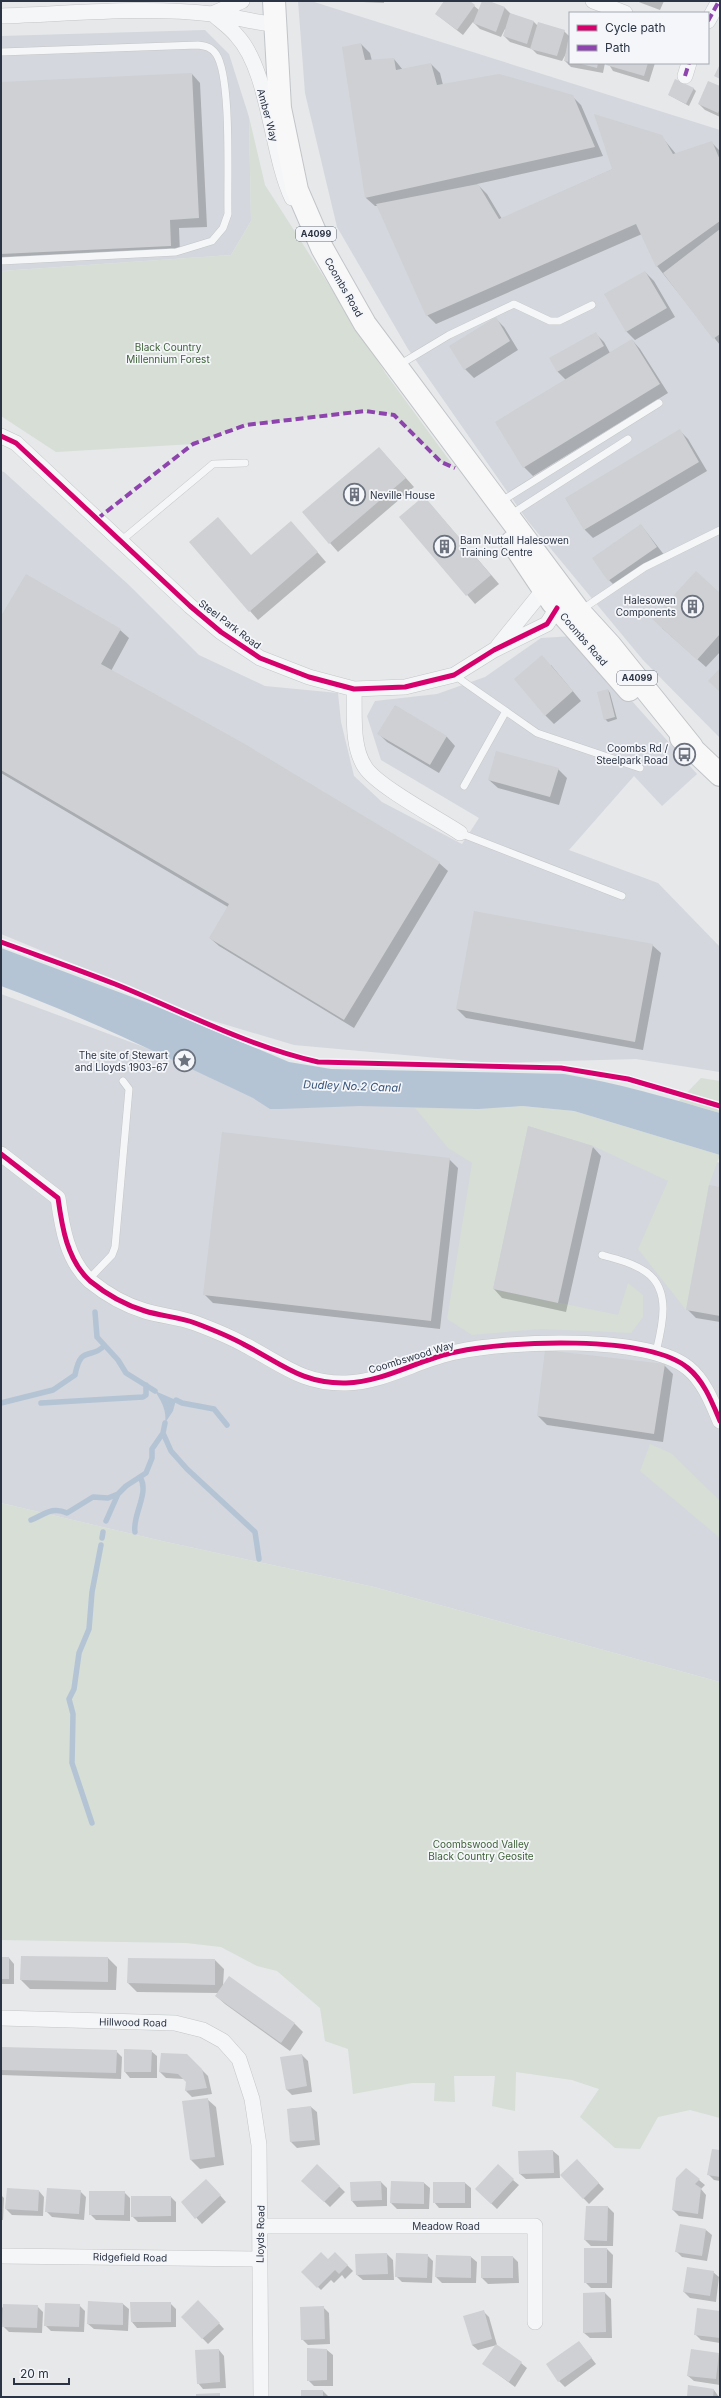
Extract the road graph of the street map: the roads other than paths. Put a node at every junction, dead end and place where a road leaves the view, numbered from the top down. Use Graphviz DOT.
graph roads {
  1 [pos="242,1"];
  2 [pos="274,1"];
  3 [pos="593,1"];
  4 [pos="719,1"];
  5 [pos="127,6"];
  6 [pos="622,12"];
  7 [pos="212,14"];
  8 [pos="1,16"];
  9 [pos="709,19"];
  10 [pos="276,24"];
  11 [pos="1,52"];
  12 [pos="311,223"];
  13 [pos="1,261"];
  14 [pos="592,305"];
  15 [pos="397,366"];
  16 [pos="659,403"];
  17 [pos="446,433"];
  18 [pos="1,436"];
  19 [pos="628,439"];
  20 [pos="245,463"];
  21 [pos="504,509"];
  22 [pos="720,530"];
  23 [pos="122,540"];
  24 [pos="527,552"];
  25 [pos="548,583"];
  26 [pos="552,616"];
  27 [pos="577,620"];
  28 [pos="494,650"];
  29 [pos="454,675"];
  30 [pos="354,689"];
  31 [pos="506,711"];
  32 [pos="640,768"];
  33 [pos="720,775"];
  34 [pos="464,786"];
  35 [pos="460,833"];
  36 [pos="622,896"];
  37 [pos="124,1081"];
  38 [pos="1,1154"];
  39 [pos="602,1255"];
  40 [pos="89,1279"];
  41 [pos="656,1352"];
  42 [pos="714,1391"];
  43 [pos="720,1421"];
  44 [pos="1,2018"];
  45 [pos="244,2072"];
  46 [pos="260,2226"];
  47 [pos="1,2256"];
  48 [pos="259,2259"];
  49 [pos="535,2322"];
  50 [pos="261,2397"];
  1 -- 7 [label="street"];
  2 -- 10 [label="main road, Coombs Road / A4099"];
  3 -- 6 [label="street"];
  4 -- 9 [label="street"];
  5 -- 7 [label="street"];
  5 -- 8 [label="street"];
  7 -- 10 [label="street"];
  7 -- 12 [label="street, Amber Way"];
  10 -- 12 [label="main road, Coombs Road / A4099"];
  11 -- 13 [label="lane"];
  12 -- 15 [label="main road, Coombs Road / A4099"];
  14 -- 15 [label="lane"];
  15 -- 17 [label="main road, Coombs Road / A4099"];
  16 -- 21 [label="lane"];
  17 -- 21 [label="main road, Coombs Road / A4099"];
  17 -- 24 [label="main road, Coombs Road / A4099"];
  18 -- 23 [label="street, Steel Park Road"];
  19 -- 21 [label="lane"];
  20 -- 23 [label="lane"];
  21 -- 24 [label="main road, Coombs Road / A4099"];
  22 -- 27 [label="lane"];
  23 -- 30 [label="street, Steel Park Road"];
  24 -- 25 [label="main road"];
  25 -- 26 [label="main road"];
  25 -- 27 [label="main road, Coombs Road / A4099"];
  25 -- 28 [label="street, Steel Park Road"];
  26 -- 27 [label="main road, Coombs Road / A4099"];
  26 -- 28 [label="street, Steel Park Road"];
  27 -- 33 [label="main road, Coombs Road / A4099"];
  28 -- 29 [label="street, Steel Park Road"];
  29 -- 30 [label="street, Steel Park Road"];
  29 -- 31 [label="lane"];
  30 -- 35 [label="street"];
  31 -- 32 [label="lane"];
  31 -- 34 [label="lane"];
  35 -- 36 [label="lane"];
  37 -- 40 [label="lane"];
  38 -- 40 [label="street, Coombswood Way"];
  39 -- 41 [label="lane"];
  40 -- 41 [label="street, Coombswood Way"];
  41 -- 42 [label="street, Coombswood Way"];
  42 -- 43 [label="street, Coombswood Way"];
  44 -- 45 [label="street, Hillwood Road"];
  45 -- 46 [label="street, Lloyds Road"];
  46 -- 48 [label="street, Lloyds Road"];
  46 -- 49 [label="street, Meadow Road"];
  47 -- 48 [label="street, Ridgefield Road"];
  48 -- 50 [label="street, Lloyds Road"];
}
